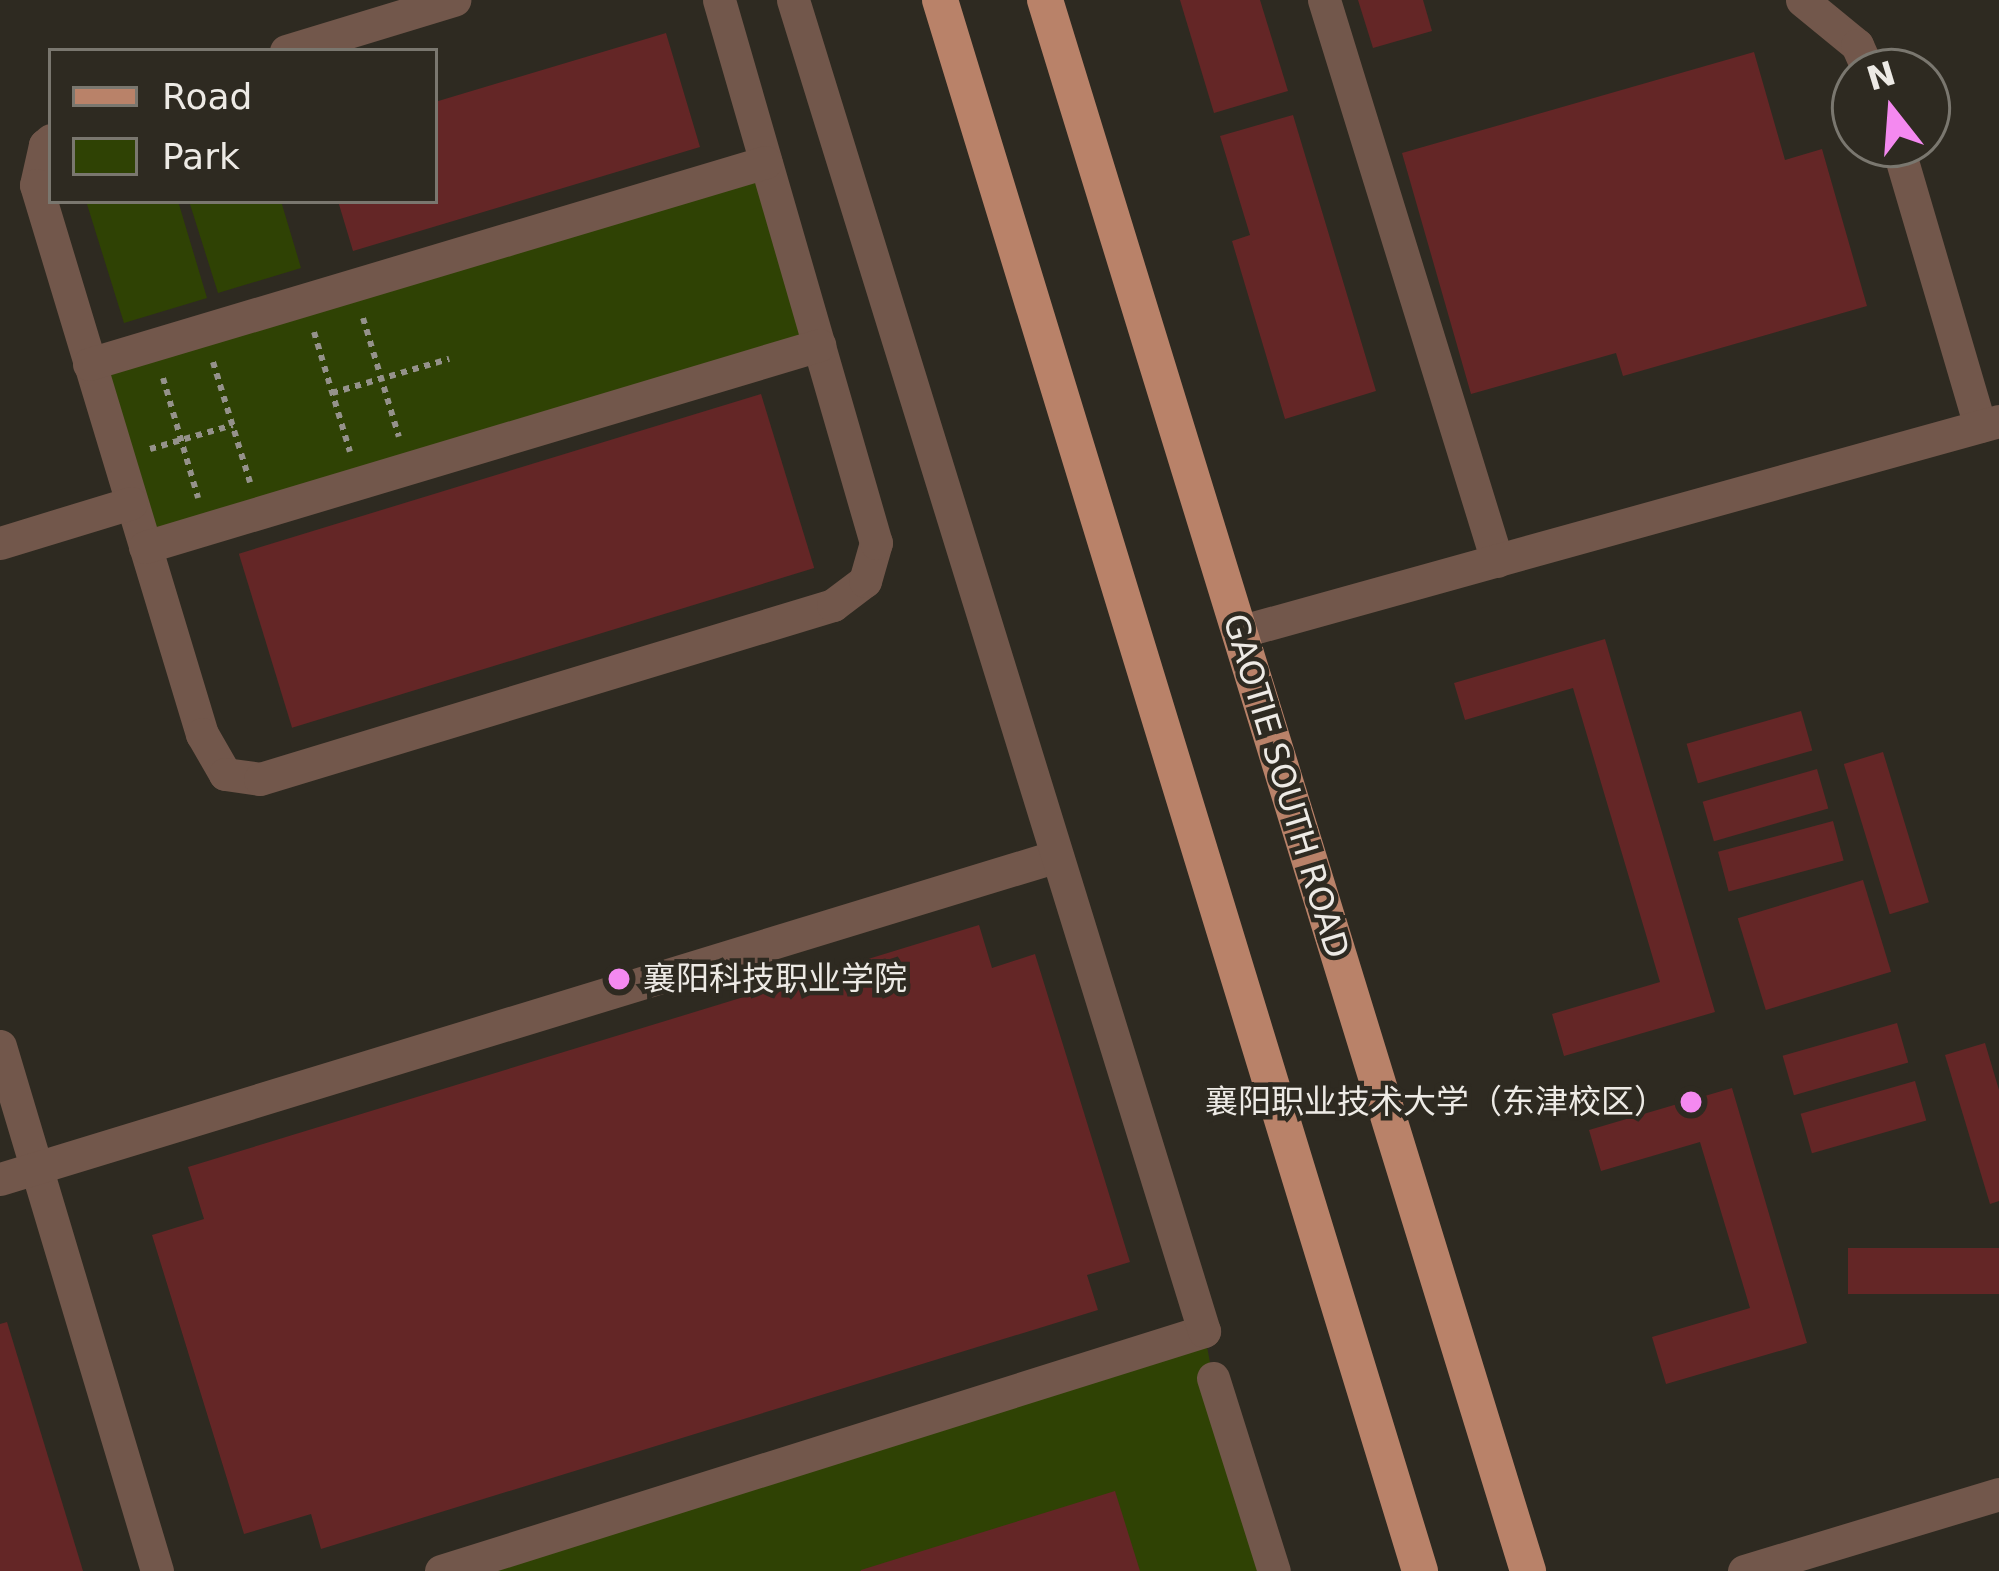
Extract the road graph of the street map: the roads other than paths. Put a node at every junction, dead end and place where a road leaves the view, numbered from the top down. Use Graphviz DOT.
graph roads {
  1 [pos="454,0"];
  2 [pos="719,0"];
  3 [pos="793,0"];
  4 [pos="940,0"];
  5 [pos="1045,0"];
  6 [pos="1324,0"];
  7 [pos="1802,0"];
  8 [pos="296,48"];
  9 [pos="1858,48"];
  10 [pos="48,142"];
  11 [pos="766,162"];
  12 [pos="1905,168"];
  13 [pos="819,345"];
  14 [pos="89,364"];
  15 [pos="1989,423"];
  16 [pos="131,503"];
  17 [pos="0,543"];
  18 [pos="145,548"];
  19 [pos="1497,560"];
  20 [pos="1239,632"];
  21 [pos="1057,856"];
  22 [pos="0,1046"];
  23 [pos="38,1168"];
  24 [pos="0,1179"];
  25 [pos="1213,1378"];
  26 [pos="1999,1494"];
  27 [pos="157,1571"];
  28 [pos="441,1571"];
  29 [pos="1274,1571"];
  30 [pos="1420,1571"];
  31 [pos="1528,1571"];
  32 [pos="1744,1571"];
  1 -- 8 [label="street"];
  2 -- 11 [label="street"];
  3 -- 21 [label="street"];
  4 -- 30 [label="main road"];
  5 -- 20 [label="main road, GAOTIE SOUTH ROAD"];
  6 -- 19 [label="street"];
  7 -- 9 [label="street"];
  10 -- 14 [label="street"];
  11 -- 13 [label="street"];
  11 -- 14 [label="street"];
  12 -- 15 [label="street"];
  13 -- 18 [label="street"];
  13 -- 18 [label="street"];
  14 -- 16 [label="street"];
  15 -- 19 [label="street"];
  16 -- 17 [label="street"];
  16 -- 18 [label="street"];
  19 -- 20 [label="street"];
  20 -- 31 [label="main road, GAOTIE SOUTH ROAD"];
  21 -- 23 [label="street"];
  21 -- 28 [label="street"];
  22 -- 23 [label="street"];
  23 -- 24 [label="street"];
  23 -- 27 [label="street"];
  25 -- 29 [label="street"];
  26 -- 32 [label="street"];
}
